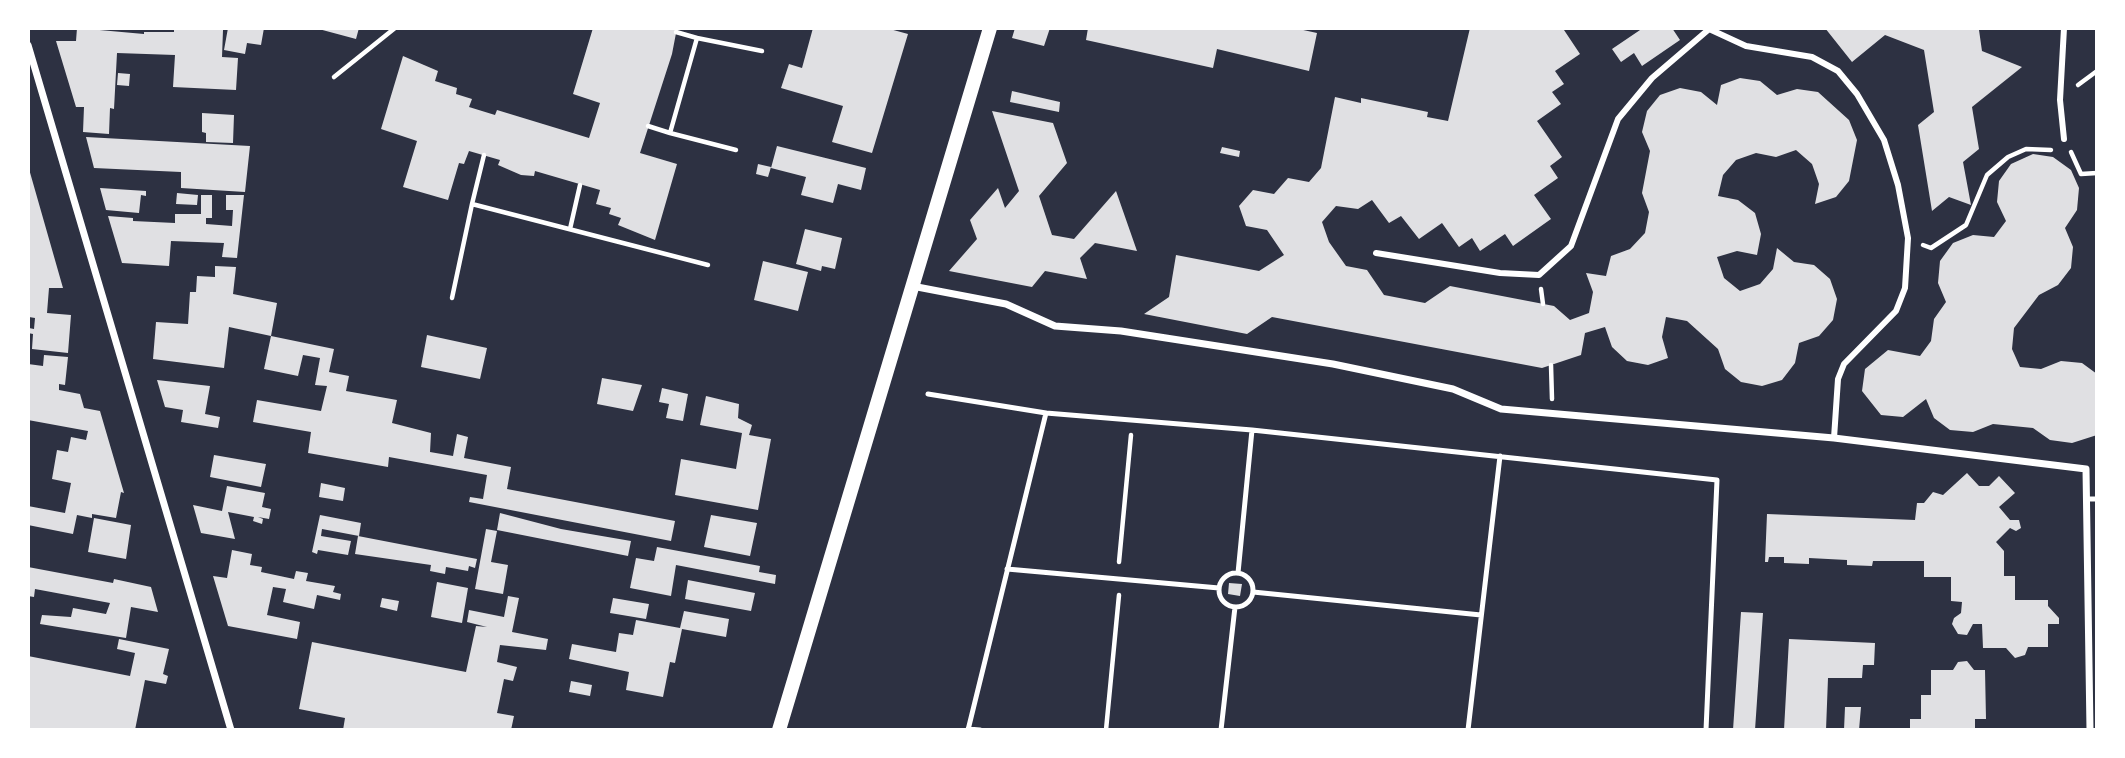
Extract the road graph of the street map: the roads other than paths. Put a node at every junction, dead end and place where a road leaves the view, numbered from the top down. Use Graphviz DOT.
graph roads {
  1 [pos="990,28"];
  2 [pos="2064,28"];
  3 [pos="1707,29"];
  4 [pos="28,45"];
  5 [pos="2064,139"];
  6 [pos="1376,253"];
  7 [pos="912,286"];
  8 [pos="929,394"];
  9 [pos="1046,413"];
  10 [pos="1252,430"];
  11 [pos="1834,438"];
  12 [pos="1500,456"];
  13 [pos="2087,499"];
  14 [pos="2097,499"];
  15 [pos="1007,569"];
  16 [pos="1238,573"];
  17 [pos="1219,588"];
  18 [pos="1253,592"];
  19 [pos="1235,607"];
  20 [pos="1481,615"];
  21 [pos="968,729"];
  22 [pos="231,730"];
  23 [pos="779,730"];
  24 [pos="980,730"];
  25 [pos="1221,730"];
  26 [pos="1468,730"];
  27 [pos="1706,730"];
  28 [pos="2090,730"];
  1 -- 7 [label="main road"];
  2 -- 5 [label="street"];
  3 -- 6 [label="street"];
  3 -- 11 [label="street"];
  4 -- 22 [label="street"];
  7 -- 11 [label="street"];
  7 -- 23 [label="main road"];
  8 -- 9 [label="lane"];
  9 -- 10 [label="lane"];
  9 -- 15 [label="lane"];
  10 -- 12 [label="lane"];
  10 -- 16 [label="lane"];
  11 -- 13 [label="street"];
  12 -- 20 [label="lane"];
  12 -- 27 [label="lane"];
  13 -- 14 [label="lane"];
  13 -- 28 [label="street"];
  15 -- 17 [label="lane"];
  15 -- 21 [label="lane"];
  16 -- 17 [label="lane"];
  16 -- 18 [label="lane"];
  17 -- 19 [label="lane"];
  18 -- 19 [label="lane"];
  18 -- 20 [label="lane"];
  19 -- 25 [label="lane"];
  20 -- 26 [label="lane"];
  21 -- 24 [label="lane"];
}
